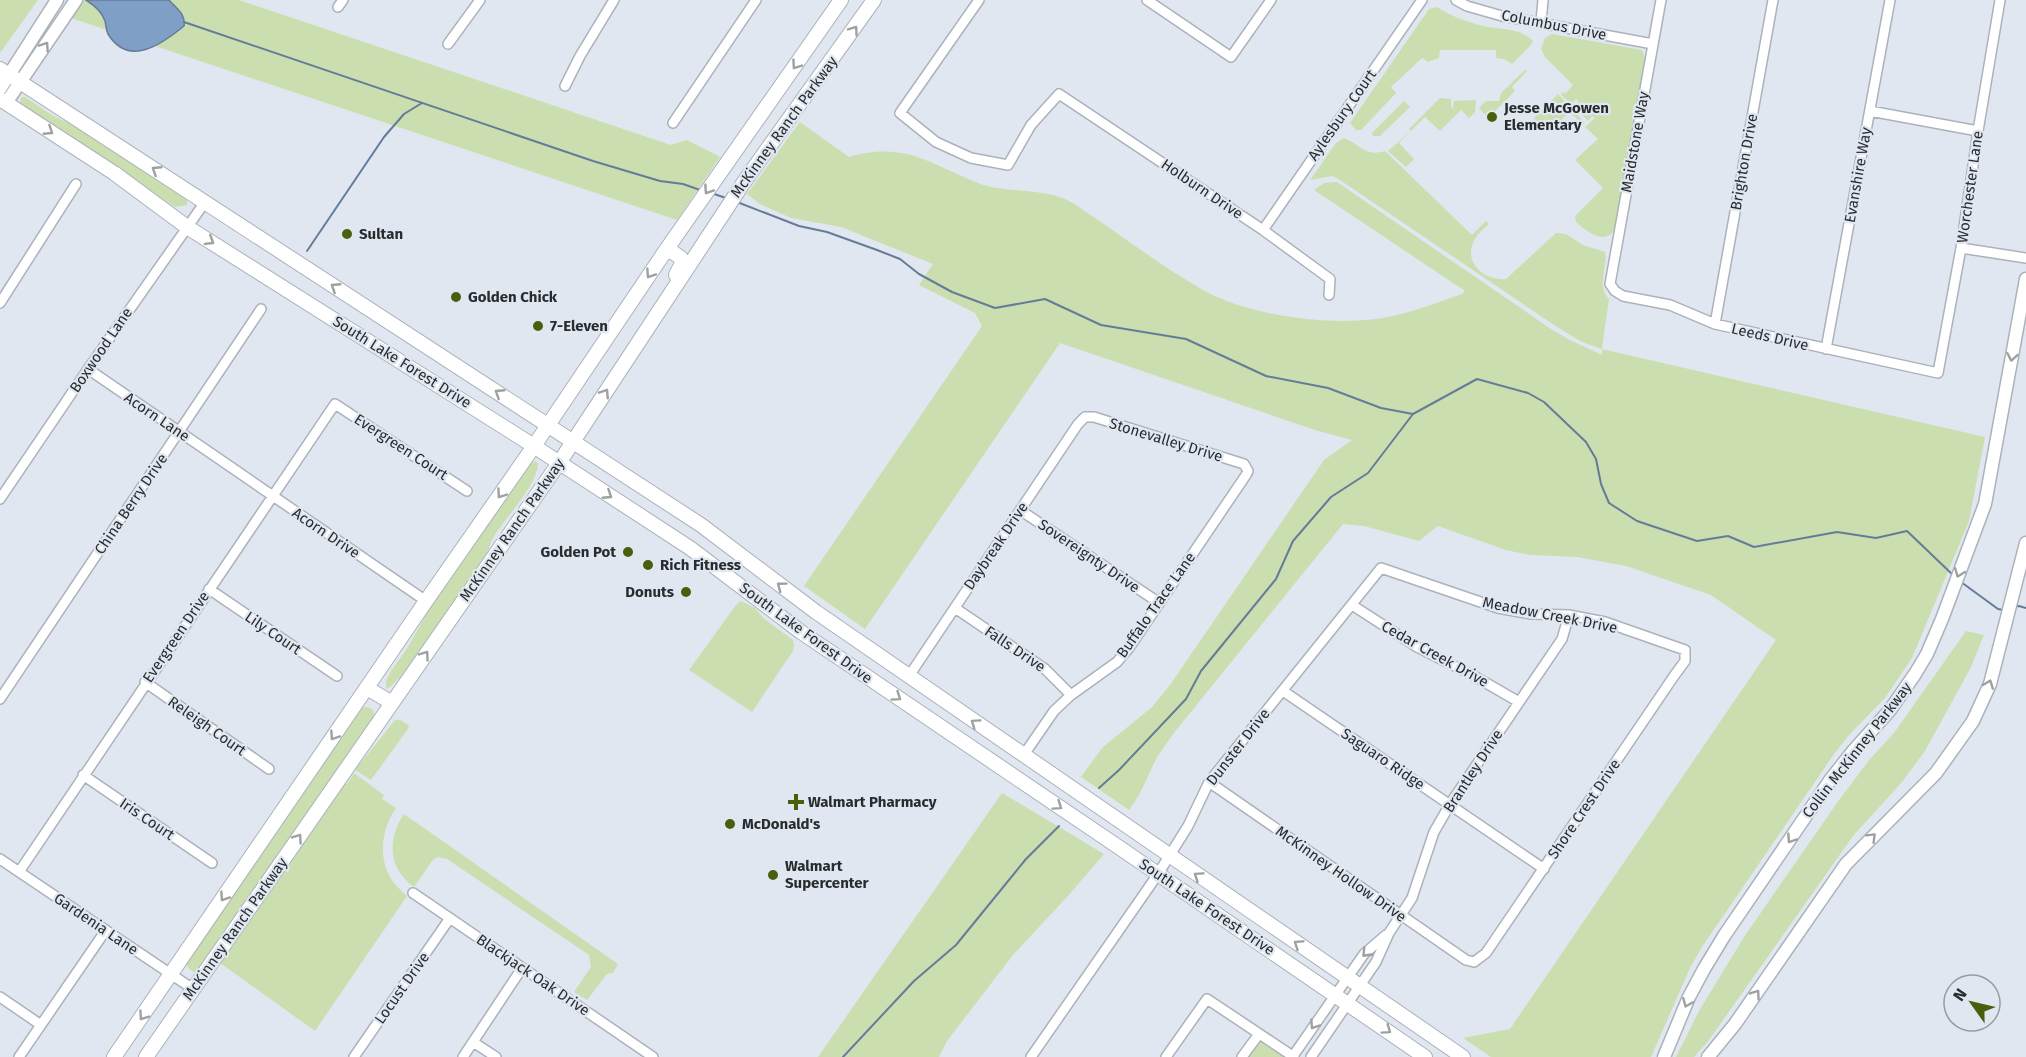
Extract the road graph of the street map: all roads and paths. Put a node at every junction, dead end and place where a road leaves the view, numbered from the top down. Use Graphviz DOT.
graph roads {
  1 [pos="57,0"];
  2 [pos="480,0"];
  3 [pos="614,0"];
  4 [pos="756,0"];
  5 [pos="841,0"];
  6 [pos="874,0"];
  7 [pos="979,0"];
  8 [pos="1147,0"];
  9 [pos="1271,0"];
  10 [pos="1422,0"];
  11 [pos="1456,0"];
  12 [pos="1544,0"];
  13 [pos="1661,0"];
  14 [pos="1773,0"];
  15 [pos="1890,0"];
  16 [pos="2000,0"];
  17 [pos="73,5"];
  18 [pos="1541,22"];
  19 [pos="448,44"];
  20 [pos="1653,44"];
  21 [pos="4,71"];
  22 [pos="20,82"];
  23 [pos="565,86"];
  24 [pos="0,89"];
  25 [pos="2,104"];
  26 [pos="1870,111"];
  27 [pos="673,123"];
  28 [pos="1978,131"];
  29 [pos="76,184"];
  30 [pos="205,202"];
  31 [pos="188,227"];
  32 [pos="1263,230"];
  33 [pos="1961,248"];
  34 [pos="664,253"];
  35 [pos="2026,258"];
  36 [pos="2026,279"];
  37 [pos="1610,284"];
  38 [pos="1329,294"];
  39 [pos="664,302"];
  40 [pos="0,303"];
  41 [pos="261,309"];
  42 [pos="1715,324"];
  43 [pos="406,333"];
  44 [pos="1826,349"];
  45 [pos="392,356"];
  46 [pos="88,369"];
  47 [pos="1938,373"];
  48 [pos="334,404"];
  49 [pos="1084,417"];
  50 [pos="548,425"];
  51 [pos="180,432"];
  52 [pos="573,441"];
  53 [pos="534,446"];
  54 [pos="559,463"];
  55 [pos="225,465"];
  56 [pos="1247,467"];
  57 [pos="467,491"];
  58 [pos="272,496"];
  59 [pos="0,499"];
  60 [pos="1020,510"];
  61 [pos="2025,546"];
  62 [pos="1381,568"];
  63 [pos="209,589"];
  64 [pos="426,601"];
  65 [pos="1158,602"];
  66 [pos="1352,604"];
  67 [pos="955,608"];
  68 [pos="1569,615"];
  69 [pos="828,620"];
  70 [pos="813,641"];
  71 [pos="1685,650"];
  72 [pos="337,676"];
  73 [pos="909,676"];
  74 [pos="145,682"];
  75 [pos="367,688"];
  76 [pos="1283,691"];
  77 [pos="1071,695"];
  78 [pos="0,699"];
  79 [pos="1519,702"];
  80 [pos="392,703"];
  81 [pos="1023,756"];
  82 [pos="269,769"];
  83 [pos="1011,774"];
  84 [pos="83,775"];
  85 [pos="1209,782"];
  86 [pos="1450,805"];
  87 [pos="1169,856"];
  88 [pos="0,859"];
  89 [pos="212,863"];
  90 [pos="1544,868"];
  91 [pos="19,872"];
  92 [pos="1158,874"];
  93 [pos="413,893"];
  94 [pos="1400,914"];
  95 [pos="450,918"];
  96 [pos="106,930"];
  97 [pos="1389,933"];
  98 [pos="1474,962"];
  99 [pos="522,968"];
  100 [pos="171,975"];
  101 [pos="1347,977"];
  102 [pos="1360,986"];
  103 [pos="193,989"];
  104 [pos="1335,994"];
  105 [pos="0,997"];
  106 [pos="1348,1004"];
  107 [pos="41,1025"];
  108 [pos="1259,1034"];
  109 [pos="473,1042"];
  110 [pos="19,1057"];
  111 [pos="114,1057"];
  112 [pos="146,1057"];
  113 [pos="354,1057"];
  114 [pos="463,1057"];
  115 [pos="496,1057"];
  116 [pos="652,1057"];
  117 [pos="1031,1057"];
  118 [pos="1167,1057"];
  119 [pos="1242,1057"];
  120 [pos="1293,1057"];
  121 [pos="1311,1057"];
  122 [pos="1425,1057"];
  123 [pos="1462,1057"];
  124 [pos="1664,1057"];
  125 [pos="1708,1057"];
  1 -- 21 [label="street"];
  2 -- 19 [label="street"];
  3 -- 23 [label="street"];
  4 -- 27 [label="street"];
  5 -- 34 [label="main road, McKinney Ranch Parkway, one-way"];
  39 -- 6 [label="main road, McKinney Ranch Parkway, one-way"];
  7 -- 32 [label="street, Holburn Drive"];
  8 -- 9 [label="street"];
  10 -- 32 [label="street, Aylesbury Court"];
  11 -- 18 [label="street, Columbus Drive"];
  12 -- 18 [label="street"];
  13 -- 20 [label="street, Maidstone Way"];
  14 -- 42 [label="street, Brighton Drive"];
  15 -- 26 [label="street, Evanshire Way"];
  16 -- 28 [label="street, Worchester Lane"];
  22 -- 17 [label="street, one-way"];
  18 -- 20 [label="street, Columbus Drive"];
  20 -- 37 [label="street, Maidstone Way"];
  21 -- 22 [label="main road, South Lake Forest Drive"];
  21 -- 24 [label="street"];
  22 -- 25 [label="street"];
  30 -- 22 [label="main road, South Lake Forest Drive, one-way"];
  25 -- 31 [label="main road, South Lake Forest Drive, one-way"];
  26 -- 28 [label="street"];
  26 -- 44 [label="street, Evanshire Way"];
  28 -- 33 [label="street, Worchester Lane"];
  29 -- 40 [label="street"];
  30 -- 31 [label="street, Boxwood Lane"];
  43 -- 30 [label="main road, South Lake Forest Drive, one-way"];
  31 -- 45 [label="main road, South Lake Forest Drive, one-way"];
  31 -- 46 [label="street, Boxwood Lane"];
  32 -- 38 [label="street, Holburn Drive"];
  33 -- 35 [label="street"];
  33 -- 47 [label="street, Worchester Lane"];
  34 -- 39 [label="main road"];
  34 -- 50 [label="main road, McKinney Ranch Parkway, one-way"];
  36 -- 124 [label="street, Collin McKinney Parkway, one-way"];
  37 -- 42 [label="street, Leeds Drive"];
  52 -- 39 [label="main road, McKinney Ranch Parkway, one-way"];
  41 -- 51 [label="street, China Berry Drive"];
  42 -- 44 [label="street, Leeds Drive"];
  43 -- 45 [label="main road"];
  50 -- 43 [label="main road, South Lake Forest Drive, one-way"];
  44 -- 47 [label="street, Leeds Drive"];
  45 -- 53 [label="main road, South Lake Forest Drive"];
  46 -- 51 [label="street, Acorn Lane"];
  46 -- 59 [label="street, Boxwood Lane"];
  48 -- 57 [label="street, Evergreen Court"];
  48 -- 58 [label="street, Evergreen Drive"];
  49 -- 56 [label="street, Stonevalley Drive"];
  49 -- 60 [label="street, Daybreak Drive"];
  50 -- 52 [label="main road, South Lake Forest Drive"];
  50 -- 53 [label="main road, McKinney Ranch Parkway"];
  51 -- 55 [label="street, Acorn Lane"];
  51 -- 78 [label="street, China Berry Drive"];
  52 -- 54 [label="main road, McKinney Ranch Parkway"];
  69 -- 52 [label="main road, South Lake Forest Drive, one-way"];
  53 -- 54 [label="main road, South Lake Forest Drive"];
  53 -- 64 [label="main road, McKinney Ranch Parkway, one-way"];
  54 -- 70 [label="main road, South Lake Forest Drive, one-way"];
  80 -- 54 [label="main road, McKinney Ranch Parkway, one-way"];
  55 -- 58 [label="street, Acorn Drive"];
  56 -- 65 [label="street, Buffalo Trace Lane"];
  58 -- 63 [label="street, Evergreen Drive"];
  58 -- 64 [label="street, Acorn Drive"];
  60 -- 65 [label="street, Sovereignty Drive"];
  60 -- 67 [label="street, Daybreak Drive"];
  125 -- 61 [label="street, one-way"];
  62 -- 66 [label="street, Dunster Drive"];
  62 -- 68 [label="street, Meadow Creek Drive"];
  63 -- 72 [label="street, Lily Court"];
  63 -- 74 [label="street, Evergreen Drive"];
  64 -- 75 [label="main road, McKinney Ranch Parkway"];
  65 -- 77 [label="street, Buffalo Trace Lane"];
  66 -- 76 [label="street, Dunster Drive"];
  66 -- 79 [label="street, Cedar Creek Drive"];
  67 -- 73 [label="street, Daybreak Drive"];
  67 -- 77 [label="street, Falls Drive"];
  68 -- 71 [label="street, Meadow Creek Drive"];
  68 -- 79 [label="street, Brantley Drive"];
  69 -- 70 [label="main road"];
  69 -- 73 [label="main road, South Lake Forest Drive"];
  70 -- 83 [label="main road, South Lake Forest Drive, one-way"];
  71 -- 90 [label="street, Shore Crest Drive"];
  81 -- 73 [label="main road, South Lake Forest Drive, one-way"];
  74 -- 82 [label="street, Releigh Court"];
  74 -- 84 [label="street, Evergreen Drive"];
  75 -- 80 [label="main road"];
  75 -- 100 [label="main road, McKinney Ranch Parkway, one-way"];
  76 -- 85 [label="street, Dunster Drive"];
  76 -- 86 [label="street, Saguaro Ridge"];
  77 -- 81 [label="street, Buffalo Trace Lane"];
  79 -- 86 [label="street, Brantley Drive"];
  103 -- 80 [label="main road, McKinney Ranch Parkway, one-way"];
  81 -- 83 [label="main road"];
  81 -- 87 [label="main road, South Lake Forest Drive"];
  83 -- 92 [label="main road, South Lake Forest Drive, one-way"];
  84 -- 89 [label="street, Iris Court"];
  84 -- 91 [label="street, Evergreen Drive"];
  85 -- 87 [label="street, Dunster Drive"];
  85 -- 94 [label="street, McKinney Hollow Drive"];
  86 -- 90 [label="street, Saguaro Ridge"];
  86 -- 94 [label="street, Brantley Drive"];
  87 -- 92 [label="street, Dunster Drive"];
  101 -- 87 [label="main road, South Lake Forest Drive, one-way"];
  88 -- 91 [label="street, Gardenia Lane"];
  90 -- 98 [label="street, Shore Crest Drive"];
  91 -- 96 [label="street, Gardenia Lane"];
  92 -- 104 [label="main road, South Lake Forest Drive"];
  92 -- 117 [label="street, Dunster Drive"];
  93 -- 95 [label="street, Blackjack Oak Drive"];
  94 -- 97 [label="street, Brantley Drive"];
  94 -- 98 [label="street, McKinney Hollow Drive"];
  95 -- 99 [label="street, Blackjack Oak Drive"];
  95 -- 113 [label="street, Locust Drive"];
  96 -- 100 [label="street, Gardenia Lane"];
  96 -- 107 [label="street"];
  97 -- 101 [label="street, Brantley Drive, one-way"];
  97 -- 102 [label="street, Brantley Drive"];
  99 -- 109 [label="street"];
  99 -- 116 [label="street, Blackjack Oak Drive"];
  100 -- 103 [label="street, Gardenia Lane"];
  100 -- 111 [label="main road, McKinney Ranch Parkway, one-way"];
  101 -- 102 [label="main road, South Lake Forest Drive"];
  101 -- 104 [label="street, Brantley Drive"];
  102 -- 106 [label="street, Brantley Drive"];
  102 -- 123 [label="main road, South Lake Forest Drive"];
  103 -- 112 [label="main road, McKinney Ranch Parkway"];
  104 -- 106 [label="main road, South Lake Forest Drive"];
  104 -- 120 [label="street, Brantley Drive, one-way"];
  105 -- 107 [label="street"];
  106 -- 121 [label="street, Brantley Drive"];
  106 -- 122 [label="main road, South Lake Forest Drive, one-way"];
  107 -- 110 [label="street"];
  108 -- 118 [label="street"];
  108 -- 119 [label="street"];
  108 -- 120 [label="street"];
  109 -- 114 [label="street"];
  109 -- 115 [label="street"];
}
